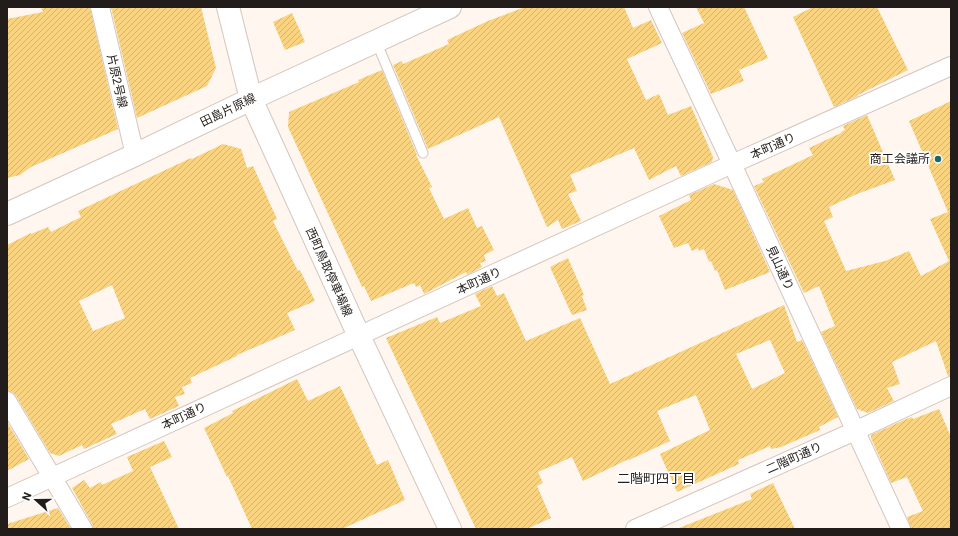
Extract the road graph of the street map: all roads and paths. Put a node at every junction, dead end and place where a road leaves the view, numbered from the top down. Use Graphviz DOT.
graph roads {
  1 [pos="100,7"];
  2 [pos="228,7"];
  3 [pos="450,7"];
  4 [pos="658,7"];
  5 [pos="376,41"];
  6 [pos="951,66"];
  7 [pos="250,99"];
  8 [pos="423,153"];
  9 [pos="135,156"];
  10 [pos="732,164"];
  11 [pos="7,214"];
  12 [pos="359,336"];
  13 [pos="951,386"];
  14 [pos="7,401"];
  15 [pos="855,431"];
  16 [pos="52,477"];
  17 [pos="7,498"];
  18 [pos="83,529"];
  19 [pos="450,529"];
  20 [pos="635,529"];
  21 [pos="901,529"];
  1 -- 9 [label="street, 片原2号線"];
  2 -- 7 [label="main road, 西町鳥取停車場線"];
  3 -- 5 [label="main road, 田島片原線"];
  4 -- 10 [label="street, 見山通り"];
  5 -- 7 [label="main road, 田島片原線"];
  5 -- 8 [label="lane"];
  6 -- 10 [label="street, 本町通り"];
  7 -- 9 [label="main road, 田島片原線"];
  7 -- 12 [label="main road, 西町鳥取停車場線"];
  9 -- 11 [label="main road, 田島片原線"];
  10 -- 12 [label="street, 本町通り"];
  10 -- 15 [label="street, 見山通り"];
  12 -- 16 [label="street, 本町通り"];
  12 -- 19 [label="main road, 西町鳥取停車場線"];
  13 -- 15 [label="street, 二階町通り"];
  14 -- 16 [label="street"];
  15 -- 20 [label="street, 二階町通り"];
  15 -- 21 [label="street, 見山通り"];
  16 -- 17 [label="street, 本町通り"];
  16 -- 18 [label="street"];
}
